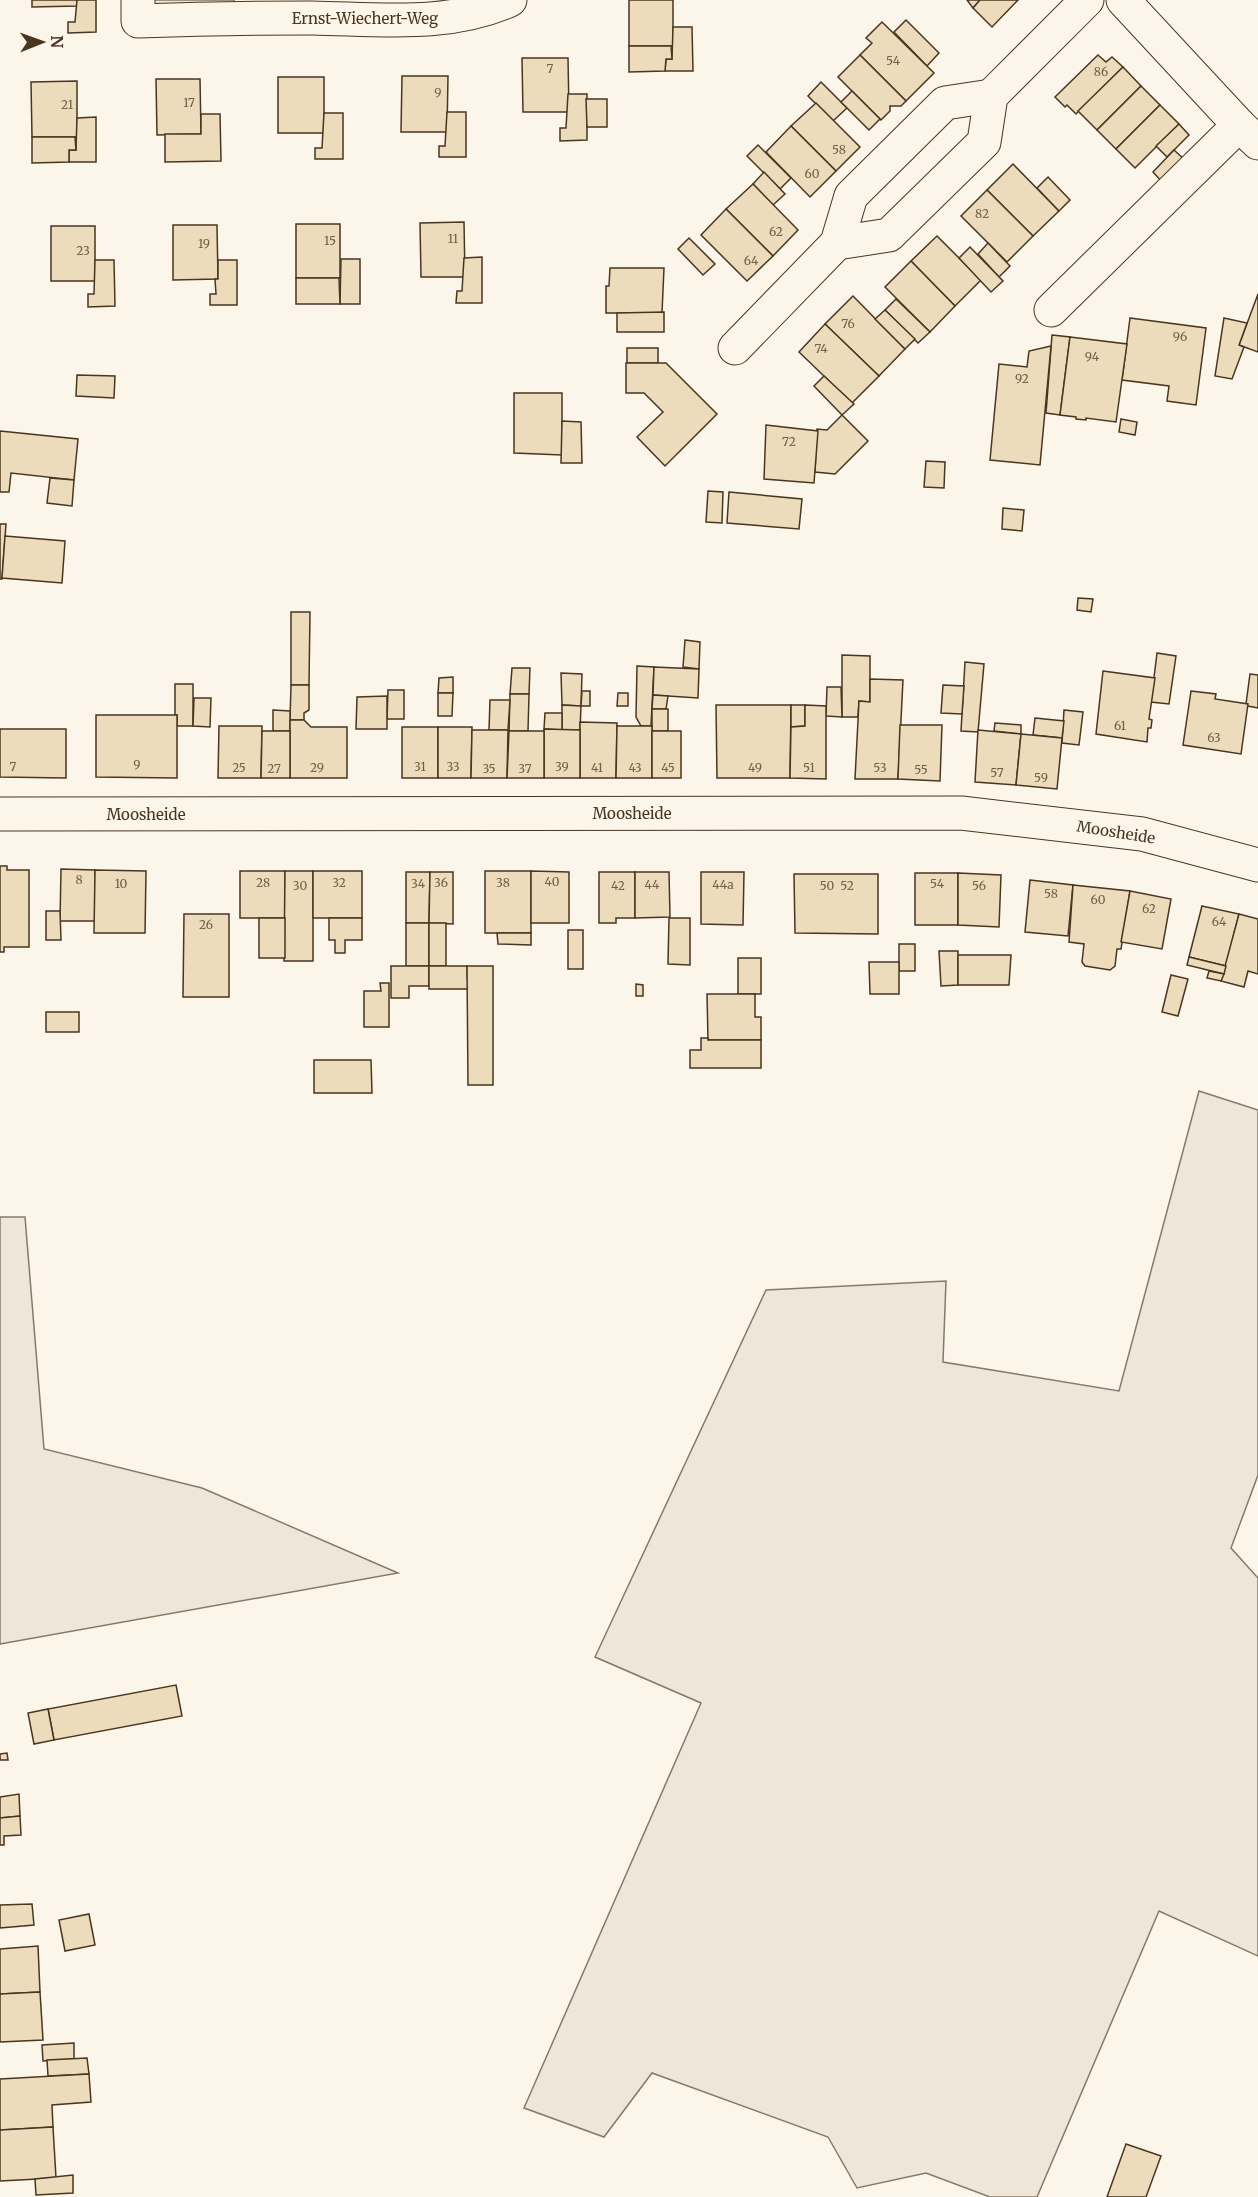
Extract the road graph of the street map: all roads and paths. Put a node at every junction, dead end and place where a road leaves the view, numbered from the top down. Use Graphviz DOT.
graph roads {
  1 [pos="138,0"];
  2 [pos="510,0"];
  3 [pos="1087,0"];
  4 [pos="1123,0"];
  5 [pos="252,9"];
  6 [pos="991,96"];
  7 [pos="1249,134"];
  8 [pos="837,243"];
  9 [pos="1051,310"];
  10 [pos="735,348"];
  11 [pos="0,814"];
  12 [pos="1258,865"];
  1 -- 5 [label="street, Ernst-Wiechert-Weg"];
  2 -- 5 [label="street, Ernst-Wiechert-Weg"];
  3 -- 6 [label="street"];
  4 -- 7 [label="street"];
  6 -- 8 [label="street"];
  6 -- 8 [label="street"];
  7 -- 9 [label="street"];
  8 -- 10 [label="street"];
  11 -- 12 [label="street, Moosheide"];
}
